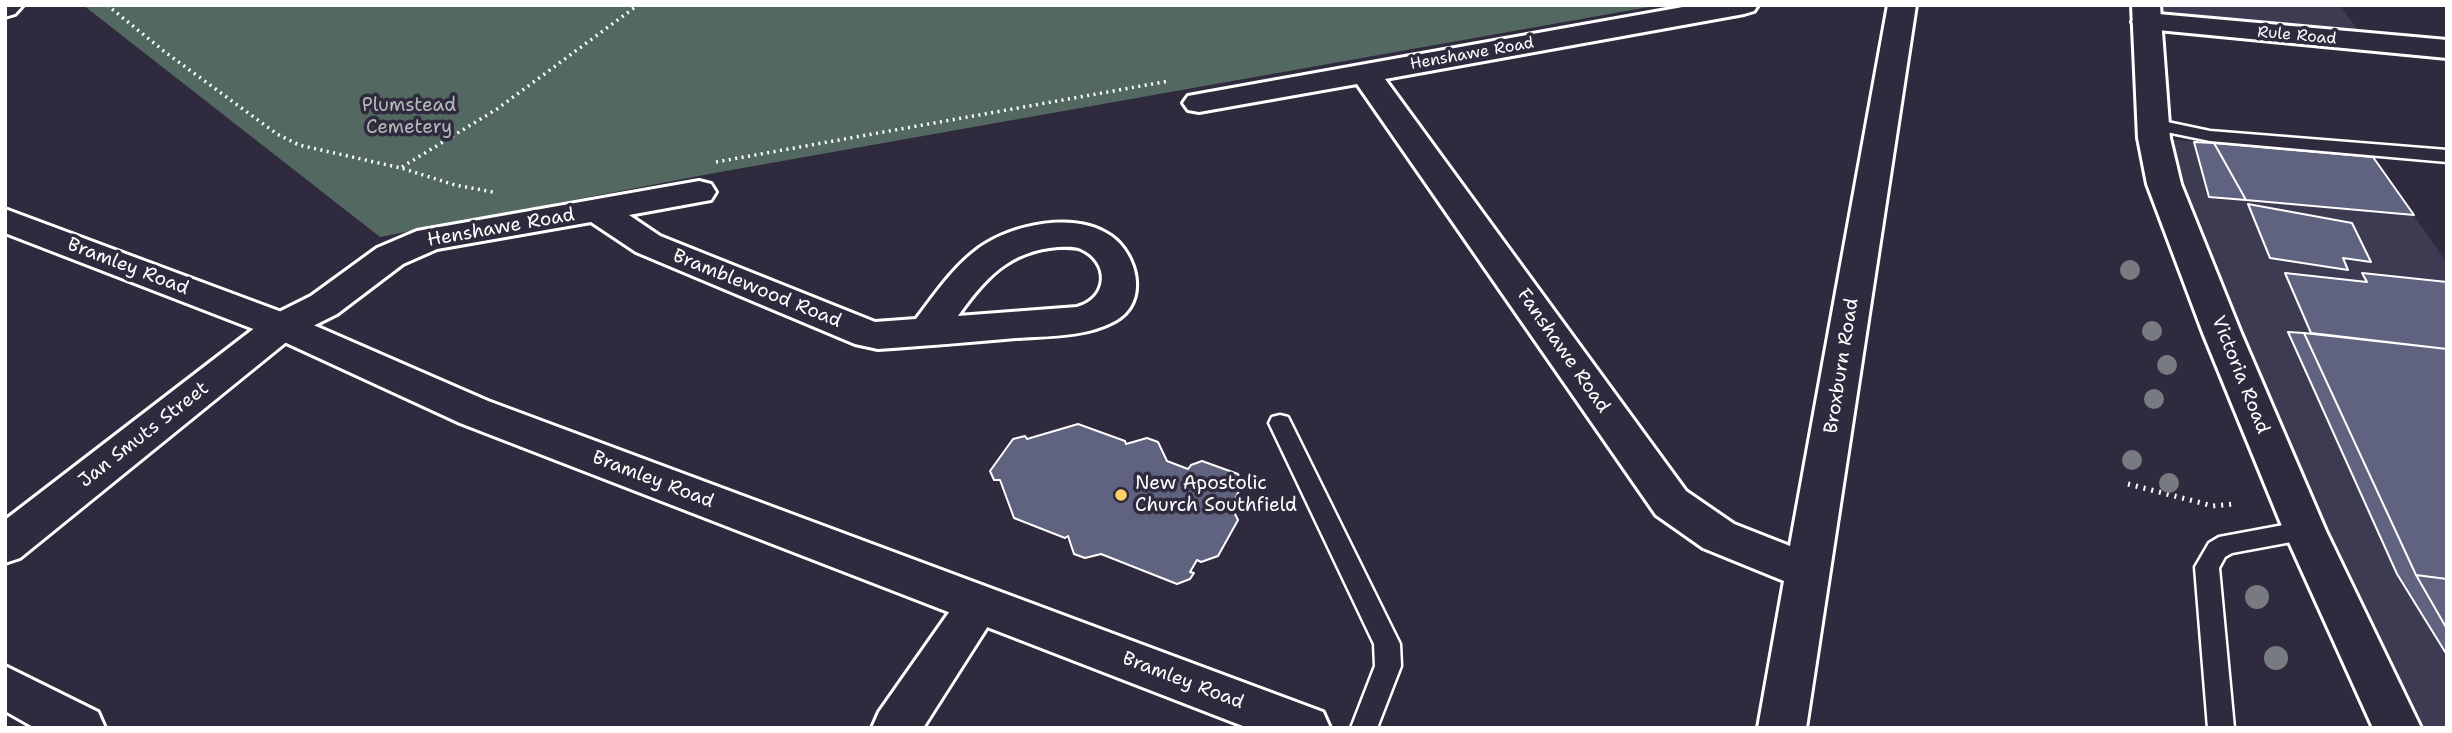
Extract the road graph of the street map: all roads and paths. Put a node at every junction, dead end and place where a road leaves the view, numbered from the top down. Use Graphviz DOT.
graph roads {
  1 [pos="107,5"];
  2 [pos="638,5"];
  3 [pos="1744,5"];
  4 [pos="1902,5"];
  5 [pos="2146,14"];
  6 [pos="2447,49"];
  7 [pos="1365,73"];
  8 [pos="1170,80"];
  9 [pos="1199,103"];
  10 [pos="2153,124"];
  11 [pos="2447,156"];
  12 [pos="401,168"];
  13 [pos="704,178"];
  14 [pos="499,192"];
  15 [pos="597,210"];
  16 [pos="5,220"];
  17 [pos="282,326"];
  18 [pos="928,331"];
  19 [pos="1280,423"];
  20 [pos="2128,484"];
  21 [pos="2235,504"];
  22 [pos="2305,531"];
  23 [pos="5,545"];
  24 [pos="1808,572"];
  25 [pos="980,604"];
  26 [pos="5,687"];
  27 [pos="2402,727"];
  28 [pos="81,728"];
  29 [pos="896,728"];
  30 [pos="1306,728"];
  31 [pos="1364,728"];
  32 [pos="1782,728"];
  33 [pos="2221,728"];
  1 -- 12 [label="path"];
  2 -- 12 [label="path"];
  3 -- 7 [label="street, Henshawe Road"];
  4 -- 24 [label="street, Broxburn Road"];
  5 -- 6 [label="street, Rule Road"];
  5 -- 10 [label="street, Victoria Road"];
  7 -- 9 [label="street, Henshawe Road"];
  7 -- 24 [label="street, Fanshawe Road"];
  8 -- 13 [label="path"];
  10 -- 11 [label="lane"];
  10 -- 22 [label="street, Victoria Road"];
  12 -- 14 [label="path"];
  13 -- 15 [label="street, Henshawe Road"];
  15 -- 17 [label="street, Henshawe Road"];
  15 -- 18 [label="street, Bramblewood Road"];
  16 -- 17 [label="street, Bramley Road"];
  17 -- 23 [label="street, Jan Smuts Street"];
  17 -- 25 [label="street, Bramley Road"];
  18 -- 18 [label="street, Bramblewood Road"];
  19 -- 31 [label="lane"];
  20 -- 21 [label="path"];
  22 -- 27 [label="street, Victoria Road"];
  22 -- 33 [label="lane"];
  24 -- 32 [label="street, Broxburn Road"];
  25 -- 29 [label="street"];
  25 -- 30 [label="street, Bramley Road"];
  26 -- 28 [label="street"];
}
